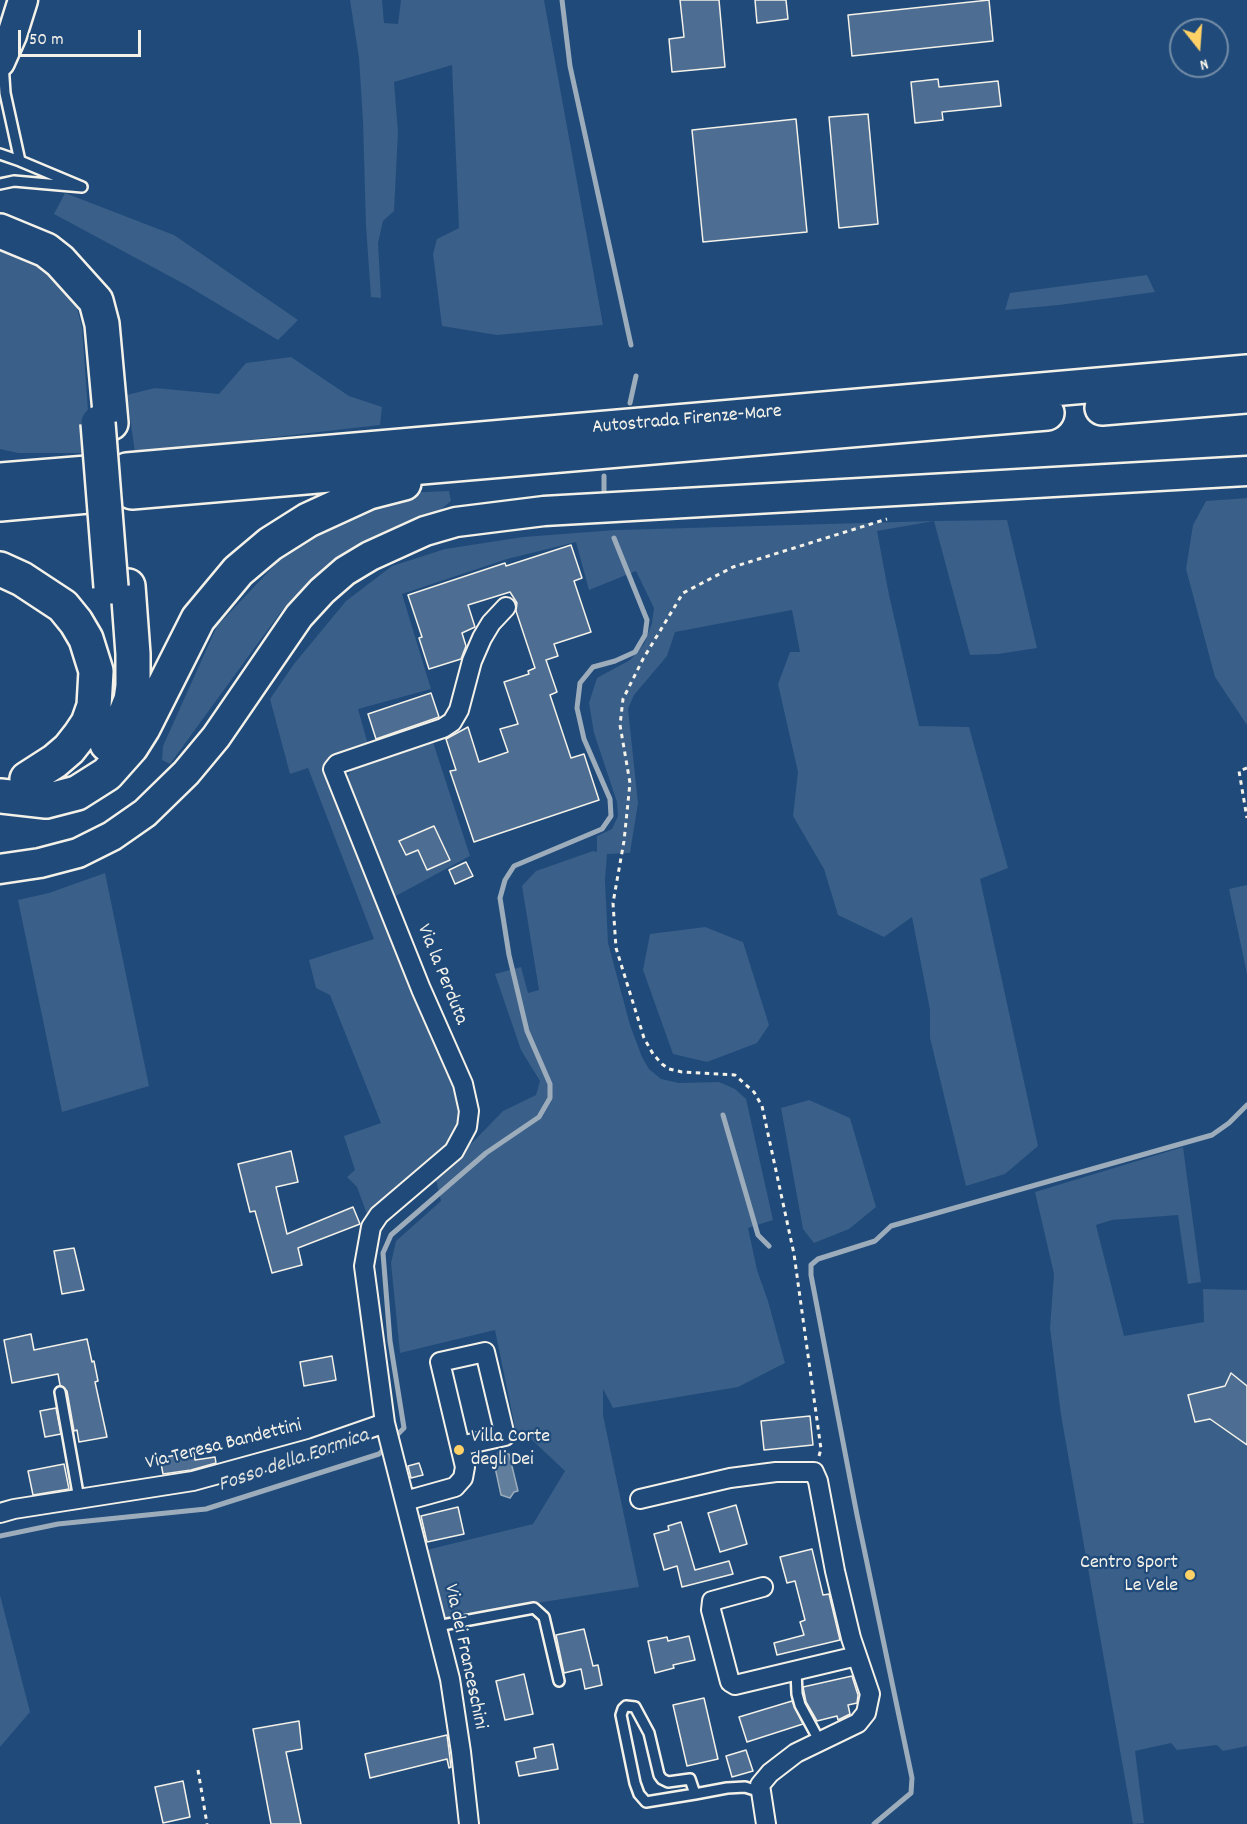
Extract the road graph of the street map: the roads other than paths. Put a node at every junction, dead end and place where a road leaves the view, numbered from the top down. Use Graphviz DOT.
graph roads {
  1 [pos="23,0"];
  2 [pos="2,59"];
  3 [pos="0,154"];
  4 [pos="20,161"];
  5 [pos="0,184"];
  6 [pos="1,231"];
  7 [pos="1247,372"];
  8 [pos="1247,396"];
  9 [pos="643,449"];
  10 [pos="0,457"];
  11 [pos="1247,471"];
  12 [pos="86,476"];
  13 [pos="0,480"];
  14 [pos="0,504"];
  15 [pos="0,569"];
  16 [pos="506,607"];
  17 [pos="9,788"];
  18 [pos="0,869"];
  19 [pos="60,1392"];
  20 [pos="385,1423"];
  21 [pos="460,1446"];
  22 [pos="640,1498"];
  23 [pos="79,1499"];
  24 [pos="405,1501"];
  25 [pos="0,1513"];
  26 [pos="763,1587"];
  27 [pos="437,1626"];
  28 [pos="857,1656"];
  29 [pos="796,1671"];
  30 [pos="559,1681"];
  31 [pos="819,1742"];
  32 [pos="761,1792"];
  33 [pos="695,1794"];
  34 [pos="469,1824"];
  35 [pos="766,1824"];
  1 -- 2 [label="main road"];
  2 -- 4 [label="lane"];
  3 -- 4 [label="lane"];
  4 -- 5 [label="lane"];
  6 -- 17 [label="highway, bridge"];
  7 -- 9 [label="highway, Autostrada Firenze-Mare"];
  8 -- 9 [label="highway, Autostrada Firenze-Mare"];
  9 -- 17 [label="highway"];
  10 -- 12 [label="highway"];
  11 -- 18 [label="main road"];
  12 -- 13 [label="highway"];
  12 -- 14 [label="highway"];
  15 -- 17 [label="highway"];
  16 -- 20 [label="street, Via la Perduta"];
  19 -- 23 [label="lane"];
  20 -- 23 [label="street, Via Teresa Bandettini"];
  20 -- 24 [label="street, Via dei Franceschini"];
  21 -- 21 [label="street"];
  21 -- 24 [label="street"];
  22 -- 28 [label="street"];
  23 -- 25 [label="street, Via Teresa Bandettini"];
  24 -- 27 [label="street, Via dei Franceschini"];
  26 -- 29 [label="street"];
  27 -- 30 [label="lane"];
  27 -- 34 [label="street, Via dei Franceschini"];
  28 -- 29 [label="street"];
  28 -- 31 [label="street"];
  29 -- 31 [label="lane"];
  31 -- 32 [label="street"];
  32 -- 33 [label="lane"];
  32 -- 35 [label="street"];
  33 -- 33 [label="lane"];
}
